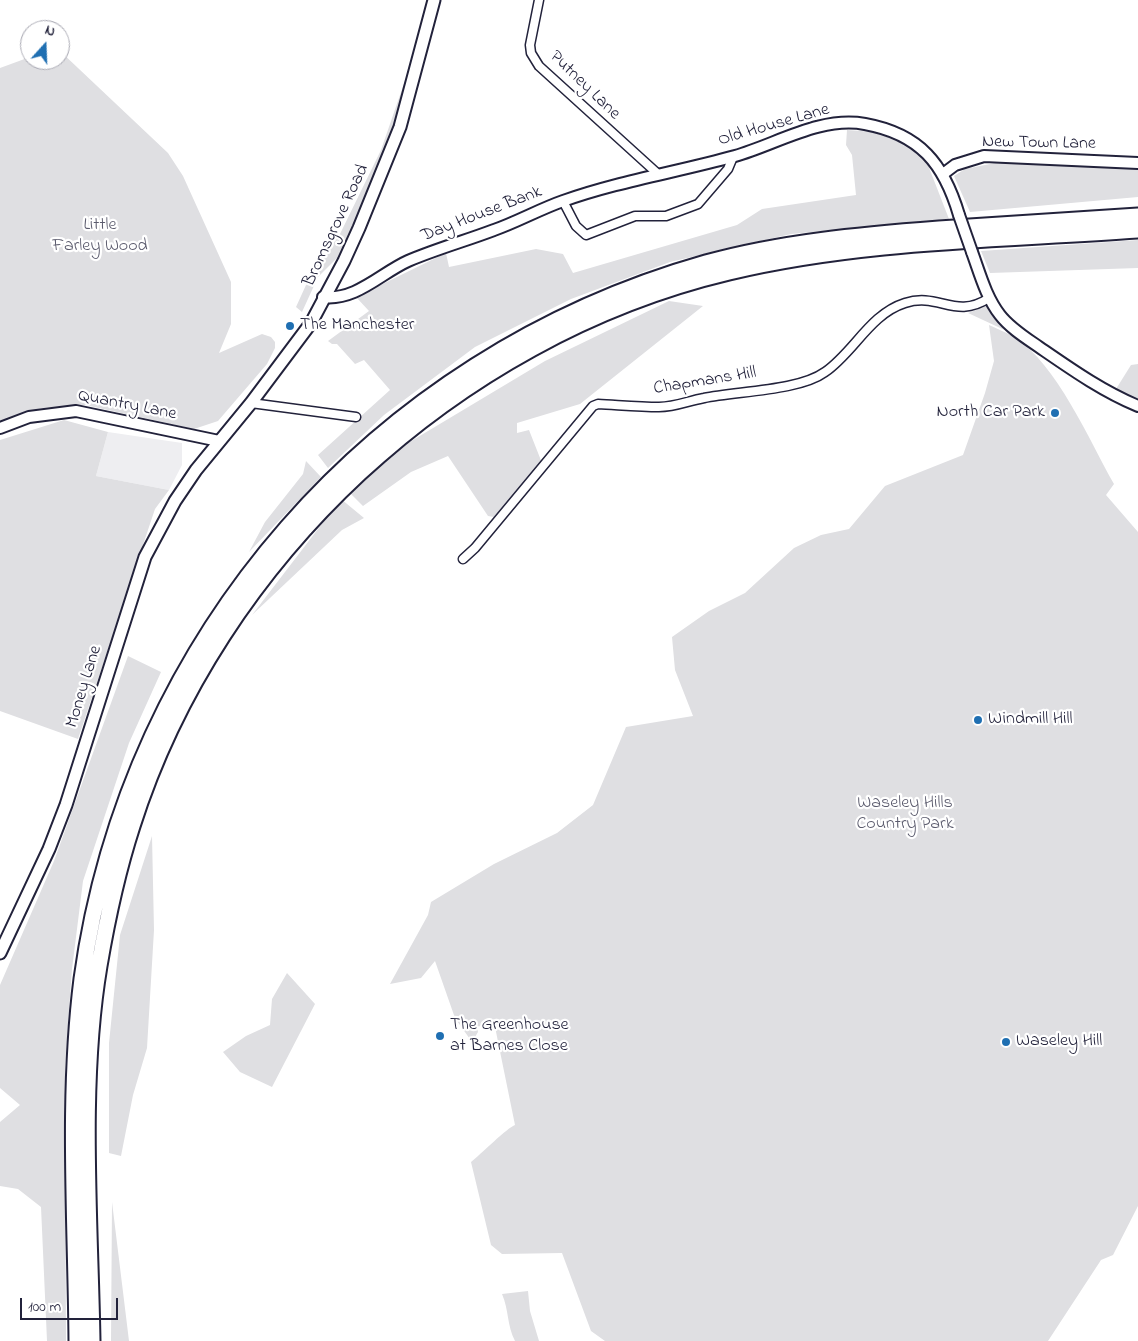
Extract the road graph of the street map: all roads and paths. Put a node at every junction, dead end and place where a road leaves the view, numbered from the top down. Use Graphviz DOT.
graph roads {
  1 [pos="434,0"];
  2 [pos="539,0"];
  3 [pos="733,157"];
  4 [pos="1138,163"];
  5 [pos="658,174"];
  6 [pos="943,174"];
  7 [pos="563,201"];
  8 [pos="1138,216"];
  9 [pos="1138,230"];
  10 [pos="323,297"];
  11 [pos="989,298"];
  12 [pos="251,404"];
  13 [pos="1138,406"];
  14 [pos="356,417"];
  15 [pos="0,428"];
  16 [pos="220,442"];
  17 [pos="463,559"];
  18 [pos="0,953"];
  19 [pos="77,1341"];
  20 [pos="92,1341"];
  1 -- 10 [label="main road, Bromsgrove Road"];
  2 -- 5 [label="street, Putney Lane"];
  3 -- 5 [label="street, Old House Lane"];
  3 -- 6 [label="street, Old House Lane"];
  3 -- 7 [label="street"];
  4 -- 6 [label="street, New Town Lane"];
  5 -- 7 [label="street, Day House Bank"];
  6 -- 11 [label="street, Old House Lane, bridge"];
  7 -- 10 [label="street, Day House Bank"];
  8 -- 19 [label="highway"];
  9 -- 20 [label="highway"];
  10 -- 12 [label="main road, Bromsgrove Road"];
  11 -- 13 [label="street, Old House Lane"];
  11 -- 17 [label="street, Chapmans Hill"];
  12 -- 14 [label="street"];
  12 -- 16 [label="main road, Bromsgrove Road"];
  15 -- 16 [label="street, Quantry Lane"];
  16 -- 18 [label="main road, Money Lane"];
}
